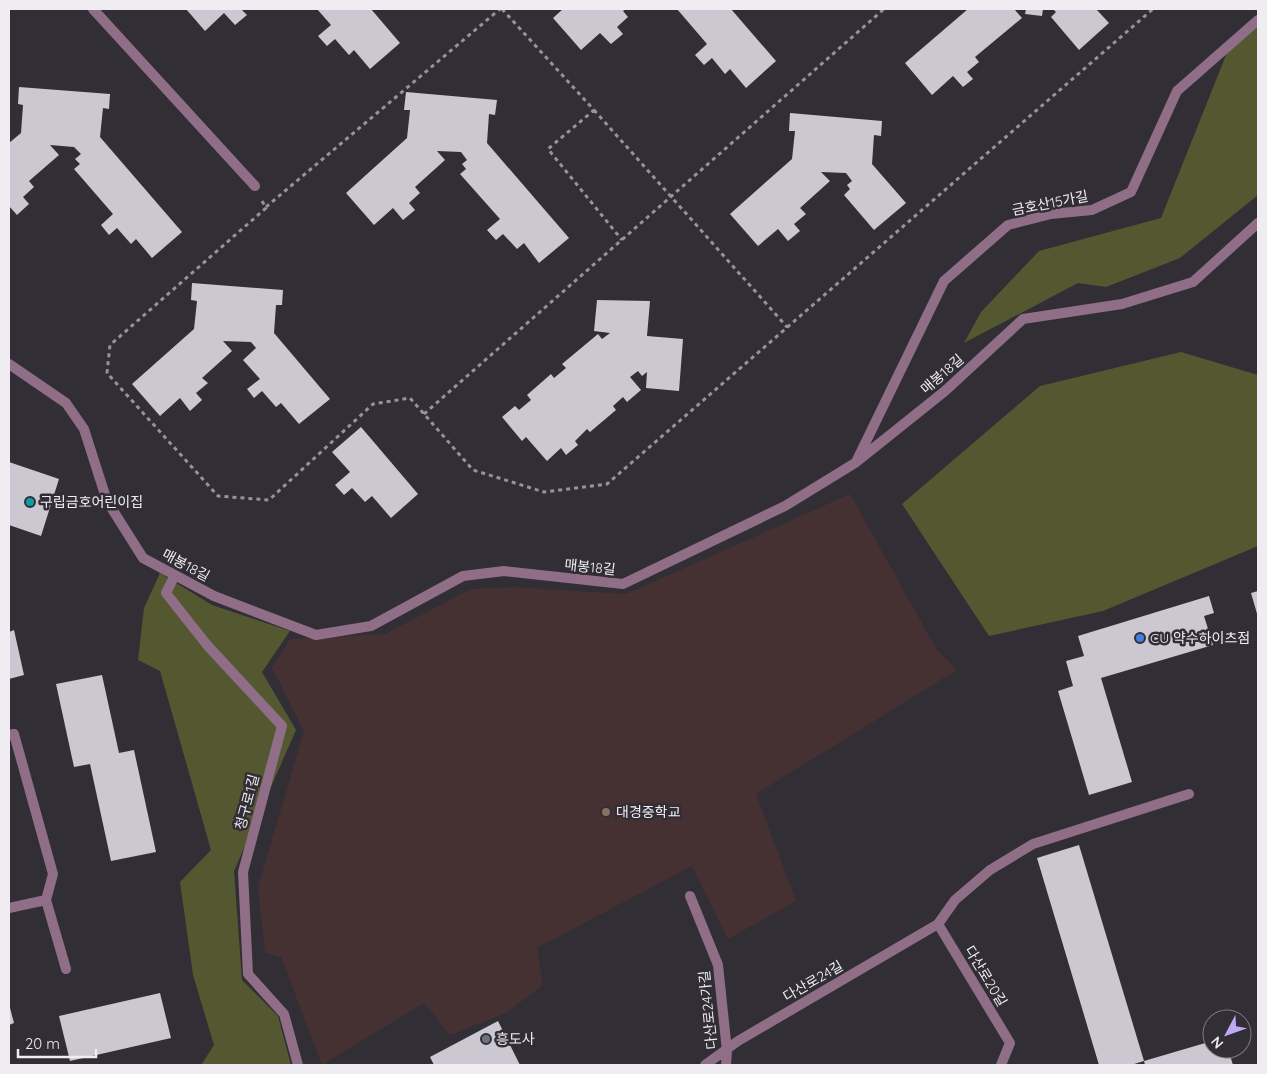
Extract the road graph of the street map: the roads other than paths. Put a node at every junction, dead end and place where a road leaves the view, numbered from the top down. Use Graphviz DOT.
graph roads {
  1 [pos="93,9"];
  2 [pos="1258,20"];
  3 [pos="255,186"];
  4 [pos="1258,223"];
  5 [pos="9,364"];
  6 [pos="855,463"];
  7 [pos="175,575"];
  8 [pos="9,735"];
  9 [pos="1189,794"];
  10 [pos="690,896"];
  11 [pos="46,900"];
  12 [pos="9,908"];
  13 [pos="938,924"];
  14 [pos="66,969"];
  15 [pos="727,1051"];
  16 [pos="298,1065"];
  17 [pos="705,1065"];
  18 [pos="726,1065"];
  19 [pos="1001,1065"];
  1 -- 3 [label="street"];
  2 -- 6 [label="street, 금호산15가길"];
  4 -- 6 [label="street, 매봉18길"];
  5 -- 7 [label="street, 매봉18길"];
  6 -- 7 [label="street, 매봉18길"];
  7 -- 16 [label="street, 청구로1길"];
  8 -- 11 [label="street"];
  9 -- 13 [label="street"];
  10 -- 15 [label="street, 다산로24가길"];
  11 -- 12 [label="street"];
  11 -- 14 [label="street"];
  13 -- 15 [label="street, 다산로24길"];
  13 -- 19 [label="street, 다산로20길"];
  15 -- 17 [label="street, 다산로24길"];
  15 -- 18 [label="street, 다산로24가길"];
}
